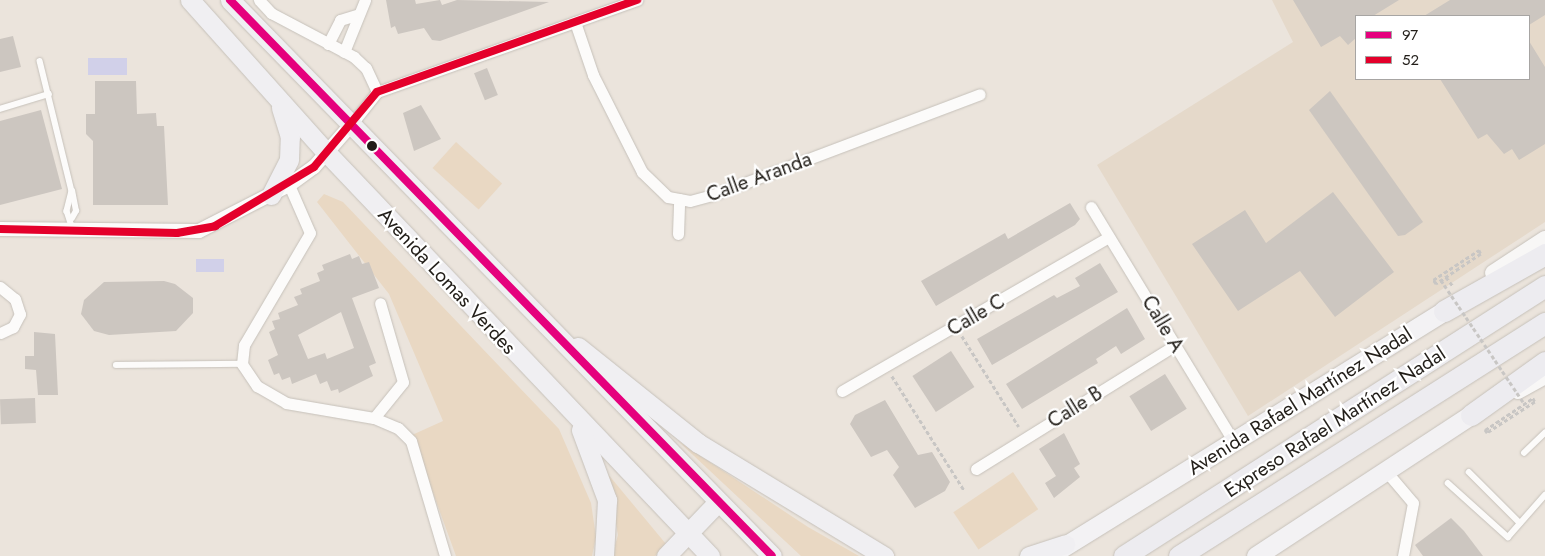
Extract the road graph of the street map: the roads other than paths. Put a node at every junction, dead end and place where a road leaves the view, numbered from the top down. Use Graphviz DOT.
graph roads {
  1 [pos="190,0"];
  2 [pos="230,0"];
  3 [pos="258,0"];
  4 [pos="365,0"];
  5 [pos="637,0"];
  6 [pos="356,15"];
  7 [pos="576,22"];
  8 [pos="328,44"];
  9 [pos="344,52"];
  10 [pos="40,61"];
  11 [pos="275,92"];
  12 [pos="377,92"];
  13 [pos="49,94"];
  14 [pos="980,94"];
  15 [pos="0,109"];
  16 [pos="350,126"];
  17 [pos="326,154"];
  18 [pos="289,185"];
  19 [pos="271,195"];
  20 [pos="679,199"];
  21 [pos="1091,207"];
  22 [pos="72,225"];
  23 [pos="0,229"];
  24 [pos="678,234"];
  25 [pos="1109,237"];
  26 [pos="1545,238"];
  27 [pos="1545,254"];
  28 [pos="1545,286"];
  29 [pos="0,287"];
  30 [pos="380,303"];
  31 [pos="1444,312"];
  32 [pos="1545,323"];
  33 [pos="544,324"];
  34 [pos="0,333"];
  35 [pos="1175,345"];
  36 [pos="242,364"];
  37 [pos="116,365"];
  38 [pos="1545,374"];
  39 [pos="842,391"];
  40 [pos="566,405"];
  41 [pos="1472,415"];
  42 [pos="374,418"];
  43 [pos="1544,434"];
  44 [pos="1234,442"];
  45 [pos="1524,453"];
  46 [pos="976,469"];
  47 [pos="1385,470"];
  48 [pos="1469,472"];
  49 [pos="1448,483"];
  50 [pos="1545,495"];
  51 [pos="717,503"];
  52 [pos="1520,522"];
  53 [pos="1306,523"];
  54 [pos="688,534"];
  55 [pos="1065,544"];
  56 [pos="445,556"];
  57 [pos="604,556"];
  58 [pos="666,556"];
  59 [pos="710,556"];
  60 [pos="772,556"];
  61 [pos="884,556"];
  62 [pos="1029,556"];
  63 [pos="1049,556"];
  64 [pos="1124,556"];
  65 [pos="1179,556"];
  66 [pos="1256,556"];
  67 [pos="1280,556"];
  68 [pos="1403,556"];
  1 -- 11 [label="highway, Avenida Lomas Verdes"];
  2 -- 16 [label="highway, Avenida Lomas Verdes"];
  3 -- 8 [label="street"];
  4 -- 6 [label="street"];
  5 -- 7 [label="street"];
  6 -- 8 [label="street"];
  6 -- 9 [label="street"];
  7 -- 12 [label="street"];
  7 -- 20 [label="street, Calle Aranda"];
  8 -- 9 [label="street"];
  9 -- 12 [label="street"];
  10 -- 13 [label="lane"];
  11 -- 17 [label="highway, Avenida Lomas Verdes"];
  11 -- 19 [label="highway"];
  12 -- 16 [label="street"];
  13 -- 15 [label="lane"];
  13 -- 22 [label="lane"];
  14 -- 20 [label="street, Calle Aranda"];
  16 -- 17 [label="street"];
  16 -- 33 [label="highway, Avenida Lomas Verdes"];
  17 -- 18 [label="street"];
  17 -- 40 [label="highway, Avenida Lomas Verdes"];
  18 -- 19 [label="street"];
  18 -- 36 [label="street"];
  19 -- 22 [label="street"];
  20 -- 24 [label="street"];
  21 -- 25 [label="street, Calle A"];
  22 -- 23 [label="street"];
  25 -- 35 [label="street, Calle A"];
  25 -- 39 [label="street, Calle C"];
  26 -- 31 [label="main road, Avenida Rafael Martínez Nadal"];
  27 -- 31 [label="highway"];
  28 -- 64 [label="highway, Expreso Rafael Martínez Nadal"];
  29 -- 34 [label="street"];
  30 -- 42 [label="street"];
  31 -- 44 [label="main road, Avenida Rafael Martínez Nadal"];
  32 -- 65 [label="highway, Expreso Rafael Martínez Nadal"];
  33 -- 51 [label="highway, Avenida Lomas Verdes"];
  33 -- 61 [label="highway"];
  35 -- 44 [label="street, Calle A"];
  35 -- 46 [label="street, Calle B"];
  36 -- 37 [label="lane"];
  36 -- 42 [label="street"];
  38 -- 41 [label="highway"];
  40 -- 54 [label="highway, Avenida Lomas Verdes"];
  40 -- 57 [label="highway"];
  41 -- 47 [label="main road"];
  42 -- 56 [label="street"];
  43 -- 45 [label="lane"];
  44 -- 55 [label="main road, Avenida Rafael Martínez Nadal"];
  47 -- 53 [label="main road"];
  47 -- 68 [label="street"];
  48 -- 52 [label="lane"];
  49 -- 52 [label="lane"];
  50 -- 52 [label="lane"];
  51 -- 54 [label="highway"];
  51 -- 60 [label="highway, Avenida Lomas Verdes"];
  53 -- 66 [label="main road"];
  53 -- 67 [label="main road"];
  54 -- 58 [label="highway"];
  54 -- 59 [label="highway, Avenida Lomas Verdes"];
  55 -- 62 [label="highway"];
  55 -- 63 [label="main road, Avenida Rafael Martínez Nadal"];
}
